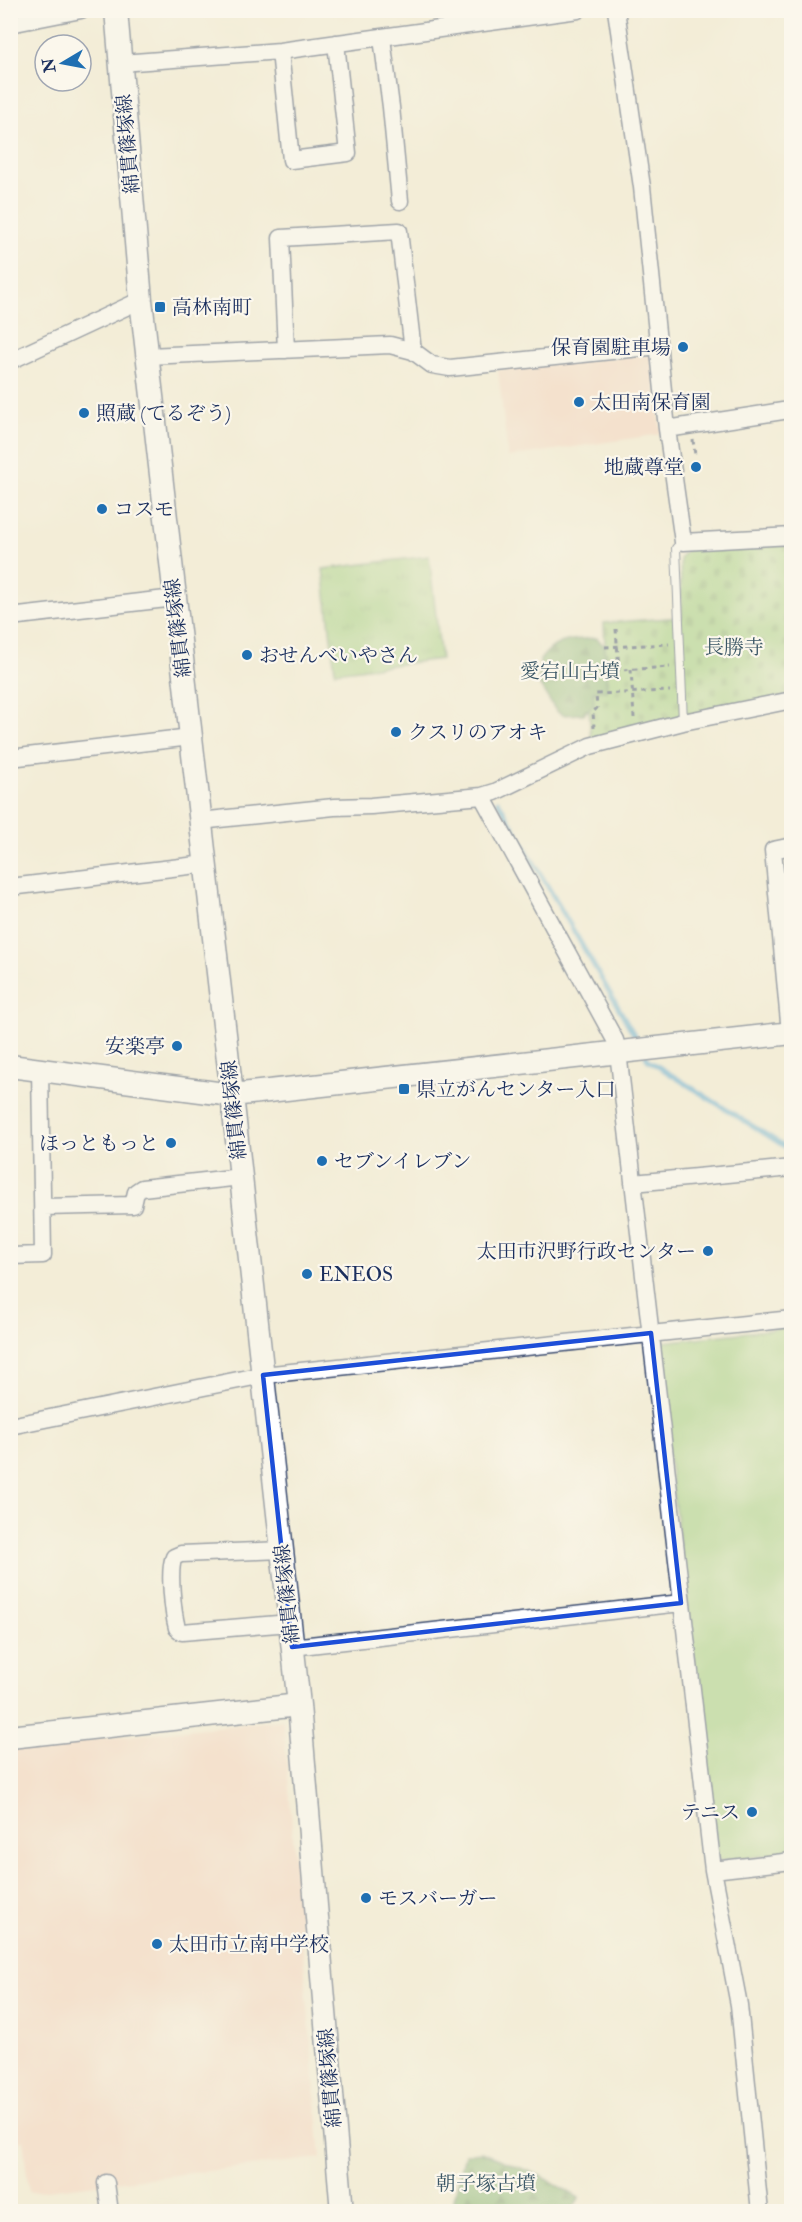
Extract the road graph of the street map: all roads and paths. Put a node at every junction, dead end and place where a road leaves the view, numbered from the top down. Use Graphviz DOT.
graph roads {
  1 [pos="81,10"];
  2 [pos="116,10"];
  3 [pos="578,10"];
  4 [pos="616,10"];
  5 [pos="10,24"];
  6 [pos="382,38"];
  7 [pos="336,44"];
  8 [pos="280,51"];
  9 [pos="121,63"];
  10 [pos="400,201"];
  11 [pos="141,300"];
  12 [pos="659,346"];
  13 [pos="286,350"];
  14 [pos="413,351"];
  15 [pos="148,356"];
  16 [pos="10,362"];
  17 [pos="790,410"];
  18 [pos="792,428"];
  19 [pos="668,429"];
  20 [pos="792,536"];
  21 [pos="683,542"];
  22 [pos="175,598"];
  23 [pos="10,617"];
  24 [pos="616,629"];
  25 [pos="680,644"];
  26 [pos="617,646"];
  27 [pos="605,647"];
  28 [pos="681,666"];
  29 [pos="631,669"];
  30 [pos="606,670"];
  31 [pos="619,670"];
  32 [pos="682,691"];
  33 [pos="632,692"];
  34 [pos="792,700"];
  35 [pos="634,720"];
  36 [pos="683,722"];
  37 [pos="594,730"];
  38 [pos="191,737"];
  39 [pos="10,758"];
  40 [pos="482,796"];
  41 [pos="200,821"];
  42 [pos="792,846"];
  43 [pos="206,864"];
  44 [pos="10,887"];
  45 [pos="791,1033"];
  46 [pos="618,1052"];
  47 [pos="10,1066"];
  48 [pos="40,1070"];
  49 [pos="232,1095"];
  50 [pos="792,1168"];
  51 [pos="241,1177"];
  52 [pos="633,1183"];
  53 [pos="43,1207"];
  54 [pos="10,1256"];
  55 [pos="792,1319"];
  56 [pos="651,1333"];
  57 [pos="263,1375"];
  58 [pos="10,1426"];
  59 [pos="282,1550"];
  60 [pos="681,1603"];
  61 [pos="290,1623"];
  62 [pos="292,1647"];
  63 [pos="298,1705"];
  64 [pos="10,1737"];
  65 [pos="792,1861"];
  66 [pos="713,1870"];
  67 [pos="106,2183"];
  68 [pos="110,2211"];
  69 [pos="342,2211"];
  70 [pos="760,2211"];
  1 -- 5 [label="street"];
  2 -- 9 [label="main road, 綿貫篠塚線"];
  3 -- 6 [label="street"];
  4 -- 12 [label="street"];
  6 -- 7 [label="street"];
  6 -- 10 [label="street"];
  7 -- 8 [label="street"];
  7 -- 8 [label="street"];
  8 -- 9 [label="street"];
  9 -- 11 [label="main road, 綿貫篠塚線"];
  11 -- 15 [label="main road, 綿貫篠塚線"];
  11 -- 16 [label="street"];
  12 -- 14 [label="street"];
  12 -- 19 [label="street"];
  13 -- 14 [label="street"];
  13 -- 14 [label="street"];
  13 -- 15 [label="street"];
  15 -- 22 [label="main road, 綿貫篠塚線"];
  17 -- 18 [label="street"];
  17 -- 19 [label="street"];
  19 -- 21 [label="street"];
  20 -- 21 [label="street"];
  21 -- 25 [label="lane"];
  22 -- 23 [label="street"];
  22 -- 38 [label="main road, 綿貫篠塚線"];
  24 -- 26 [label="path"];
  25 -- 26 [label="path"];
  25 -- 28 [label="lane"];
  26 -- 27 [label="path"];
  26 -- 31 [label="path"];
  28 -- 29 [label="path"];
  28 -- 32 [label="lane"];
  29 -- 31 [label="path"];
  29 -- 33 [label="path"];
  30 -- 31 [label="path"];
  32 -- 33 [label="path"];
  32 -- 36 [label="lane"];
  33 -- 35 [label="path"];
  33 -- 37 [label="path"];
  34 -- 36 [label="street"];
  36 -- 40 [label="street"];
  38 -- 39 [label="street"];
  38 -- 41 [label="main road, 綿貫篠塚線"];
  40 -- 41 [label="street"];
  40 -- 46 [label="street"];
  41 -- 43 [label="main road, 綿貫篠塚線"];
  42 -- 45 [label="street"];
  43 -- 44 [label="street"];
  43 -- 49 [label="main road, 綿貫篠塚線"];
  45 -- 46 [label="main road"];
  46 -- 49 [label="main road"];
  46 -- 52 [label="street"];
  47 -- 48 [label="main road"];
  48 -- 49 [label="main road"];
  48 -- 53 [label="street"];
  49 -- 51 [label="main road, 綿貫篠塚線"];
  50 -- 52 [label="street"];
  51 -- 53 [label="street"];
  51 -- 57 [label="main road, 綿貫篠塚線"];
  52 -- 56 [label="street"];
  53 -- 54 [label="street"];
  55 -- 56 [label="street"];
  56 -- 57 [label="street"];
  56 -- 60 [label="street"];
  57 -- 58 [label="street"];
  57 -- 59 [label="main road, 綿貫篠塚線"];
  59 -- 61 [label="main road, 綿貫篠塚線"];
  59 -- 61 [label="street"];
  60 -- 62 [label="street"];
  60 -- 66 [label="street"];
  61 -- 62 [label="main road, 綿貫篠塚線"];
  62 -- 63 [label="main road, 綿貫篠塚線"];
  63 -- 64 [label="main road"];
  63 -- 69 [label="main road, 綿貫篠塚線"];
  65 -- 66 [label="street"];
  66 -- 70 [label="street"];
  67 -- 68 [label="street"];
}
